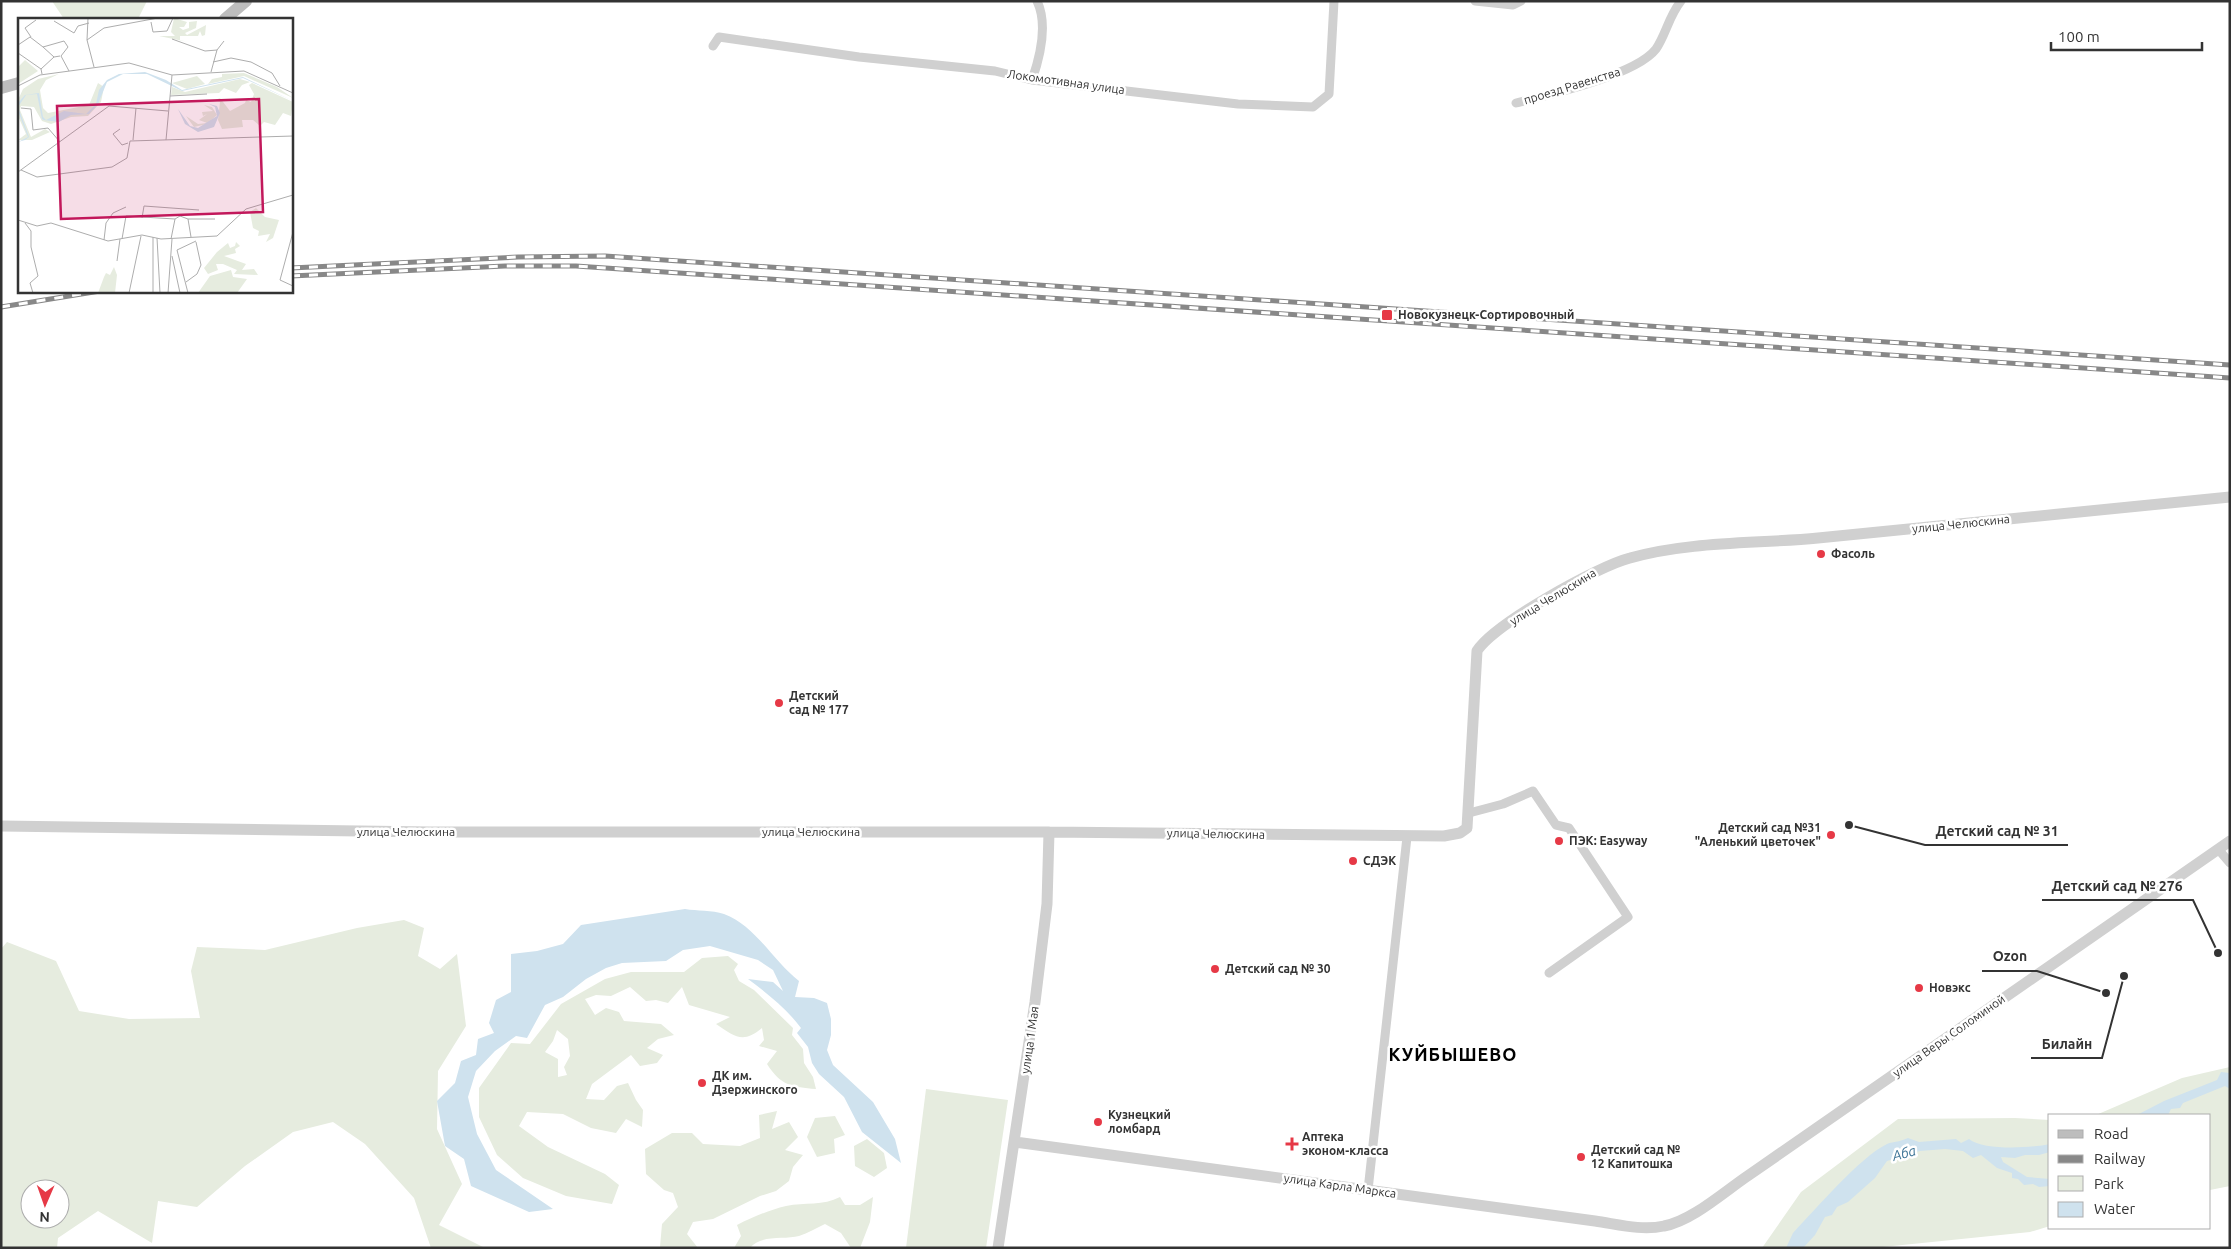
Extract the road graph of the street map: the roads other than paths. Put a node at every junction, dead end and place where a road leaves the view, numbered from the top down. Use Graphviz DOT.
graph roads {
  1 [pos="246,1"];
  2 [pos="1037,1"];
  3 [pos="1334,1"];
  4 [pos="1475,1"];
  5 [pos="1521,1"];
  6 [pos="1682,1"];
  7 [pos="226,18"];
  8 [pos="713,46"];
  9 [pos="1032,80"];
  10 [pos="18,83"];
  11 [pos="1,88"];
  12 [pos="1516,103"];
  13 [pos="2230,497"];
  14 [pos="1469,814"];
  15 [pos="1,826"];
  16 [pos="1050,832"];
  17 [pos="1407,837"];
  18 [pos="2230,841"];
  19 [pos="2218,849"];
  20 [pos="2230,864"];
  21 [pos="1549,973"];
  22 [pos="1015,1142"];
  23 [pos="1368,1190"];
  24 [pos="1665,1226"];
  25 [pos="998,1248"];
  1 -- 7 [label="main road"];
  2 -- 9 [label="street"];
  3 -- 9 [label="street, Локомотивная улица"];
  4 -- 5 [label="street"];
  6 -- 12 [label="street, проезд Равенства"];
  8 -- 9 [label="street, Локомотивная улица"];
  10 -- 11 [label="main road"];
  13 -- 14 [label="street, улица Челюскина"];
  14 -- 17 [label="street, улица Челюскина"];
  14 -- 21 [label="street"];
  15 -- 16 [label="street, улица Челюскина"];
  16 -- 17 [label="street, улица Челюскина"];
  16 -- 22 [label="street, улица 1 Мая"];
  17 -- 23 [label="street"];
  18 -- 19 [label="street, улица Веры Соломиной"];
  19 -- 20 [label="street"];
  19 -- 24 [label="street, улица Веры Соломиной"];
  22 -- 23 [label="street, улица Карла Маркса"];
  22 -- 25 [label="street, улица 1 Мая"];
  23 -- 24 [label="street, улица Карла Маркса"];
}
